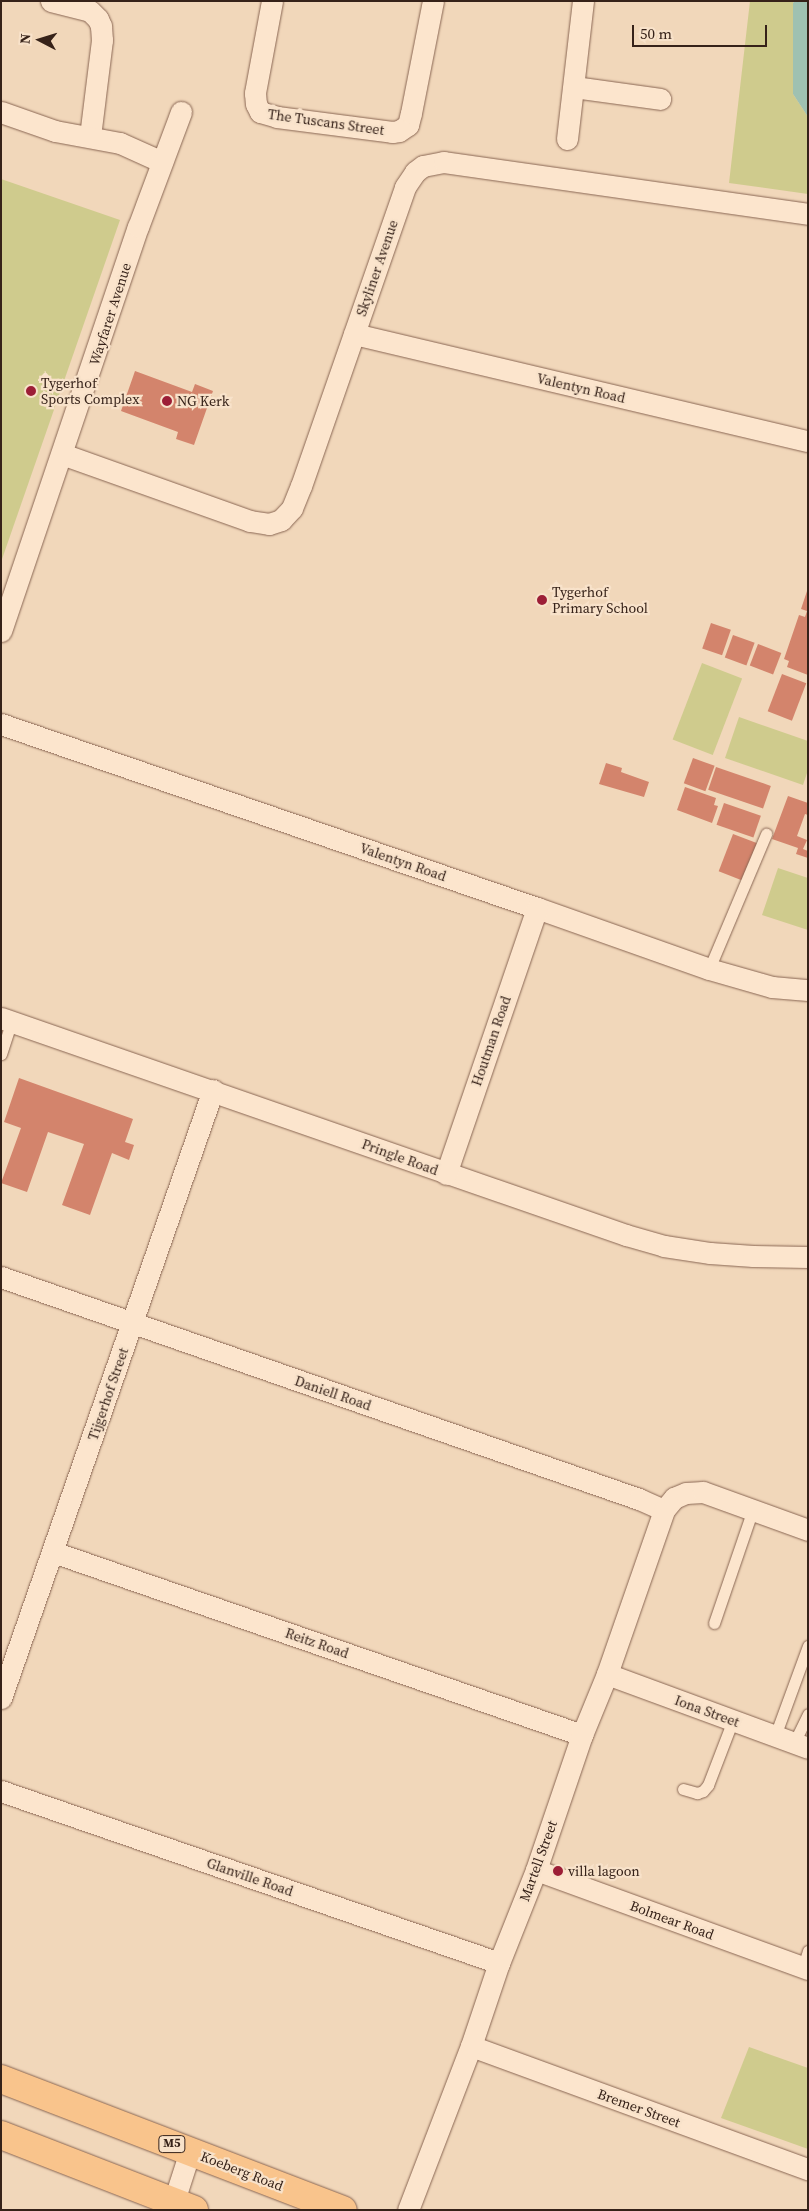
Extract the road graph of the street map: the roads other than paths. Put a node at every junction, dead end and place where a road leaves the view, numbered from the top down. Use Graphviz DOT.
graph roads {
  1 [pos="51,1"];
  2 [pos="272,1"];
  3 [pos="433,1"];
  4 [pos="583,1"];
  5 [pos="574,87"];
  6 [pos="660,99"];
  7 [pos="1,112"];
  8 [pos="181,112"];
  9 [pos="90,136"];
  10 [pos="567,138"];
  11 [pos="162,162"];
  12 [pos="808,214"];
  13 [pos="354,334"];
  14 [pos="808,442"];
  15 [pos="62,454"];
  16 [pos="1,630"];
  17 [pos="1,724"];
  18 [pos="766,834"];
  19 [pos="537,908"];
  20 [pos="708,969"];
  21 [pos="808,990"];
  22 [pos="6,1020"];
  23 [pos="1,1054"];
  24 [pos="213,1090"];
  25 [pos="446,1174"];
  26 [pos="808,1257"];
  27 [pos="1,1277"];
  28 [pos="133,1322"];
  29 [pos="753,1509"];
  30 [pos="664,1510"];
  31 [pos="808,1530"];
  32 [pos="53,1552"];
  33 [pos="714,1623"];
  34 [pos="808,1646"];
  35 [pos="607,1674"];
  36 [pos="1,1698"];
  37 [pos="808,1714"];
  38 [pos="733,1720"];
  39 [pos="582,1735"];
  40 [pos="792,1742"];
  41 [pos="683,1789"];
  42 [pos="1,1790"];
  43 [pos="536,1870"];
  44 [pos="499,1963"];
  45 [pos="806,1963"];
  46 [pos="471,2046"];
  47 [pos="1,2079"];
  48 [pos="1,2135"];
  49 [pos="190,2151"];
  50 [pos="808,2169"];
  51 [pos="179,2207"];
  52 [pos="342,2210"];
  53 [pos="408,2210"];
  1 -- 9 [label="street"];
  2 -- 3 [label="street, The Tuscans Street"];
  4 -- 5 [label="street"];
  5 -- 6 [label="street"];
  5 -- 10 [label="street"];
  7 -- 9 [label="street"];
  8 -- 11 [label="street, Wayfarer Avenue"];
  9 -- 11 [label="street"];
  11 -- 15 [label="street, Wayfarer Avenue"];
  12 -- 13 [label="street, Skyliner Avenue"];
  13 -- 14 [label="street, Valentyn Road"];
  13 -- 15 [label="street, Skyliner Avenue"];
  15 -- 16 [label="street, Wayfarer Avenue"];
  17 -- 19 [label="street, Valentyn Road"];
  18 -- 20 [label="lane"];
  19 -- 20 [label="street, Valentyn Road"];
  19 -- 25 [label="street, Houtman Road"];
  20 -- 21 [label="street, Valentyn Road"];
  22 -- 23 [label="lane"];
  22 -- 24 [label="street, Pringle Road"];
  24 -- 25 [label="street, Pringle Road"];
  24 -- 28 [label="street, Tijgerhof Street"];
  25 -- 26 [label="street, Pringle Road"];
  27 -- 28 [label="street, Daniell Road"];
  28 -- 30 [label="street, Daniell Road"];
  28 -- 32 [label="street, Tijgerhof Street"];
  29 -- 30 [label="street"];
  29 -- 31 [label="street"];
  29 -- 33 [label="lane"];
  30 -- 35 [label="street, Martell Street"];
  32 -- 36 [label="street, Tijgerhof Street"];
  32 -- 39 [label="street, Reitz Road"];
  34 -- 40 [label="lane"];
  35 -- 38 [label="street, Iona Street"];
  35 -- 39 [label="street, Martell Street"];
  37 -- 40 [label="lane"];
  38 -- 40 [label="street, Iona Street"];
  38 -- 41 [label="lane"];
  39 -- 43 [label="street, Martell Street"];
  42 -- 44 [label="street, Glanville Road"];
  43 -- 44 [label="street, Martell Street"];
  43 -- 45 [label="street, Bolmear Road"];
  44 -- 46 [label="street, Martell Street"];
  46 -- 50 [label="street, Bremer Street"];
  46 -- 53 [label="street, Martell Street"];
  47 -- 49 [label="main road, Koeberg Road / M5"];
  48 -- 51 [label="main road"];
  49 -- 51 [label="street"];
  49 -- 52 [label="main road, Koeberg Road / M5"];
}
